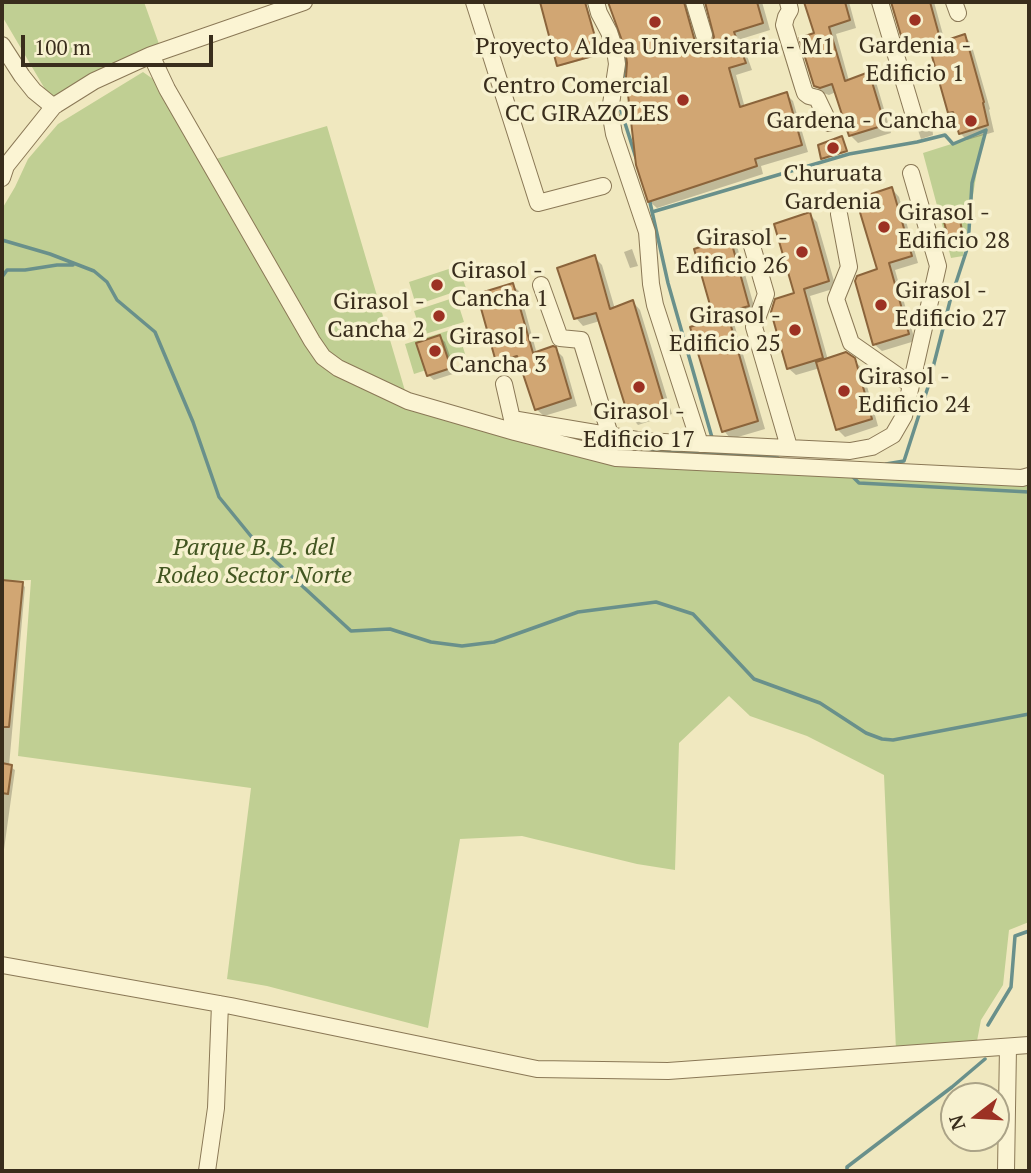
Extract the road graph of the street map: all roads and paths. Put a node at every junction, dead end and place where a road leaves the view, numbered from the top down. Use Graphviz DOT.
graph roads {
  1 [pos="304,2"];
  2 [pos="474,2"];
  3 [pos="596,2"];
  4 [pos="694,2"];
  5 [pos="788,2"];
  6 [pos="880,2"];
  7 [pos="704,35"];
  8 [pos="2,45"];
  9 [pos="151,55"];
  10 [pos="56,105"];
  11 [pos="915,119"];
  12 [pos="830,123"];
  13 [pos="911,173"];
  14 [pos="2,178"];
  15 [pos="603,186"];
  16 [pos="839,214"];
  17 [pos="750,239"];
  18 [pos="541,285"];
  19 [pos="504,384"];
  20 [pos="911,385"];
  21 [pos="610,435"];
  22 [pos="700,444"];
  23 [pos="789,447"];
  24 [pos="1029,476"];
  25 [pos="2,965"];
  26 [pos="220,1004"];
  27 [pos="1029,1045"];
  28 [pos="1007,1047"];
  29 [pos="207,1171"];
  30 [pos="1006,1171"];
  1 -- 9 [label="street"];
  2 -- 15 [label="street"];
  3 -- 22 [label="street"];
  4 -- 7 [label="street"];
  5 -- 12 [label="street"];
  6 -- 11 [label="street"];
  8 -- 10 [label="street"];
  9 -- 10 [label="street"];
  9 -- 24 [label="street"];
  10 -- 14 [label="street"];
  13 -- 20 [label="street"];
  16 -- 20 [label="street"];
  17 -- 23 [label="street"];
  18 -- 21 [label="street"];
  19 -- 21 [label="street"];
  20 -- 23 [label="street"];
  21 -- 22 [label="street"];
  22 -- 23 [label="street"];
  25 -- 26 [label="street"];
  26 -- 28 [label="street"];
  26 -- 29 [label="street"];
  27 -- 28 [label="street"];
  28 -- 30 [label="street"];
}
